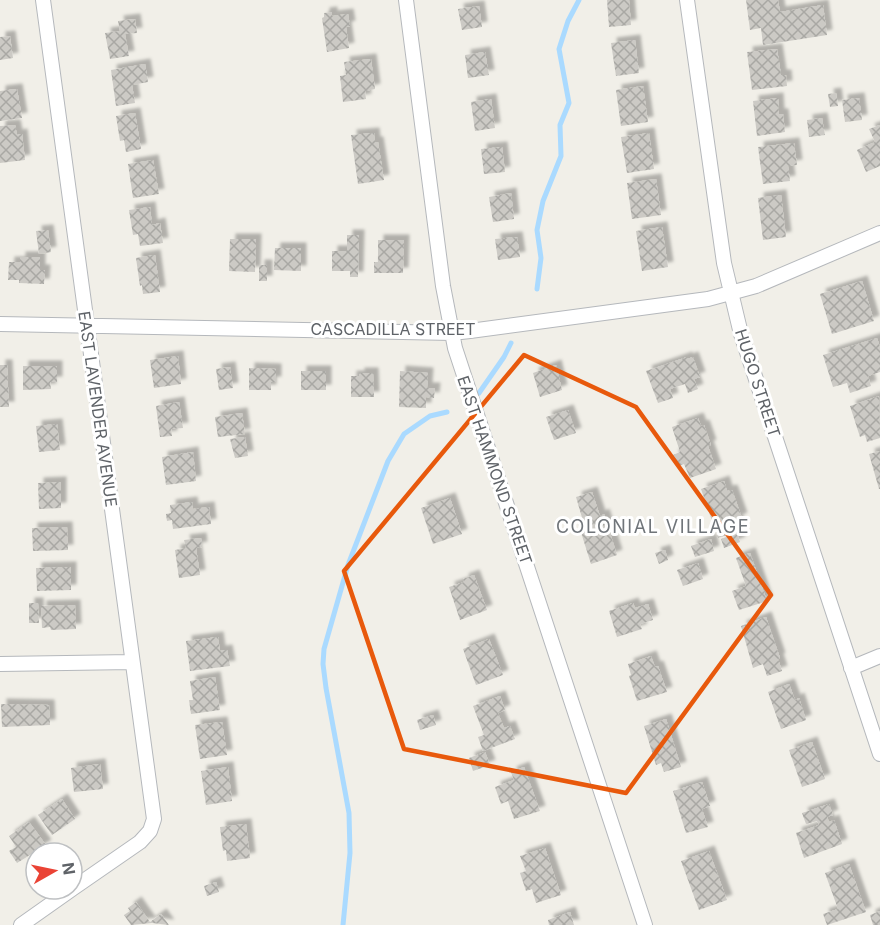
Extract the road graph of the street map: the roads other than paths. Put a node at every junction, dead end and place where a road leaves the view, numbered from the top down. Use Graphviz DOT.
graph roads {
  1 [pos="43,0"];
  2 [pos="406,0"];
  3 [pos="687,0"];
  4 [pos="880,233"];
  5 [pos="731,293"];
  6 [pos="0,324"];
  7 [pos="87,327"];
  8 [pos="452,333"];
  9 [pos="880,656"];
  10 [pos="132,662"];
  11 [pos="0,664"];
  12 [pos="851,668"];
  13 [pos="880,754"];
  14 [pos="84,881"];
  15 [pos="55,901"];
  16 [pos="21,925"];
  17 [pos="645,925"];
  1 -- 7 [label="street, EAST LAVENDER AVENUE"];
  2 -- 8 [label="street, EAST HAMMOND STREET"];
  3 -- 5 [label="street, HUGO STREET"];
  4 -- 5 [label="street, CASCADILLA STREET"];
  5 -- 8 [label="street, CASCADILLA STREET"];
  5 -- 12 [label="street, HUGO STREET"];
  6 -- 7 [label="street, CASCADILLA STREET"];
  7 -- 8 [label="street, CASCADILLA STREET"];
  7 -- 10 [label="street, EAST LAVENDER AVENUE"];
  8 -- 17 [label="street, EAST HAMMOND STREET"];
  9 -- 12 [label="street"];
  10 -- 11 [label="street"];
  10 -- 14 [label="street, EAST LAVENDER AVENUE"];
  12 -- 13 [label="street, HUGO STREET"];
  15 -- 16 [label="street"];
}
